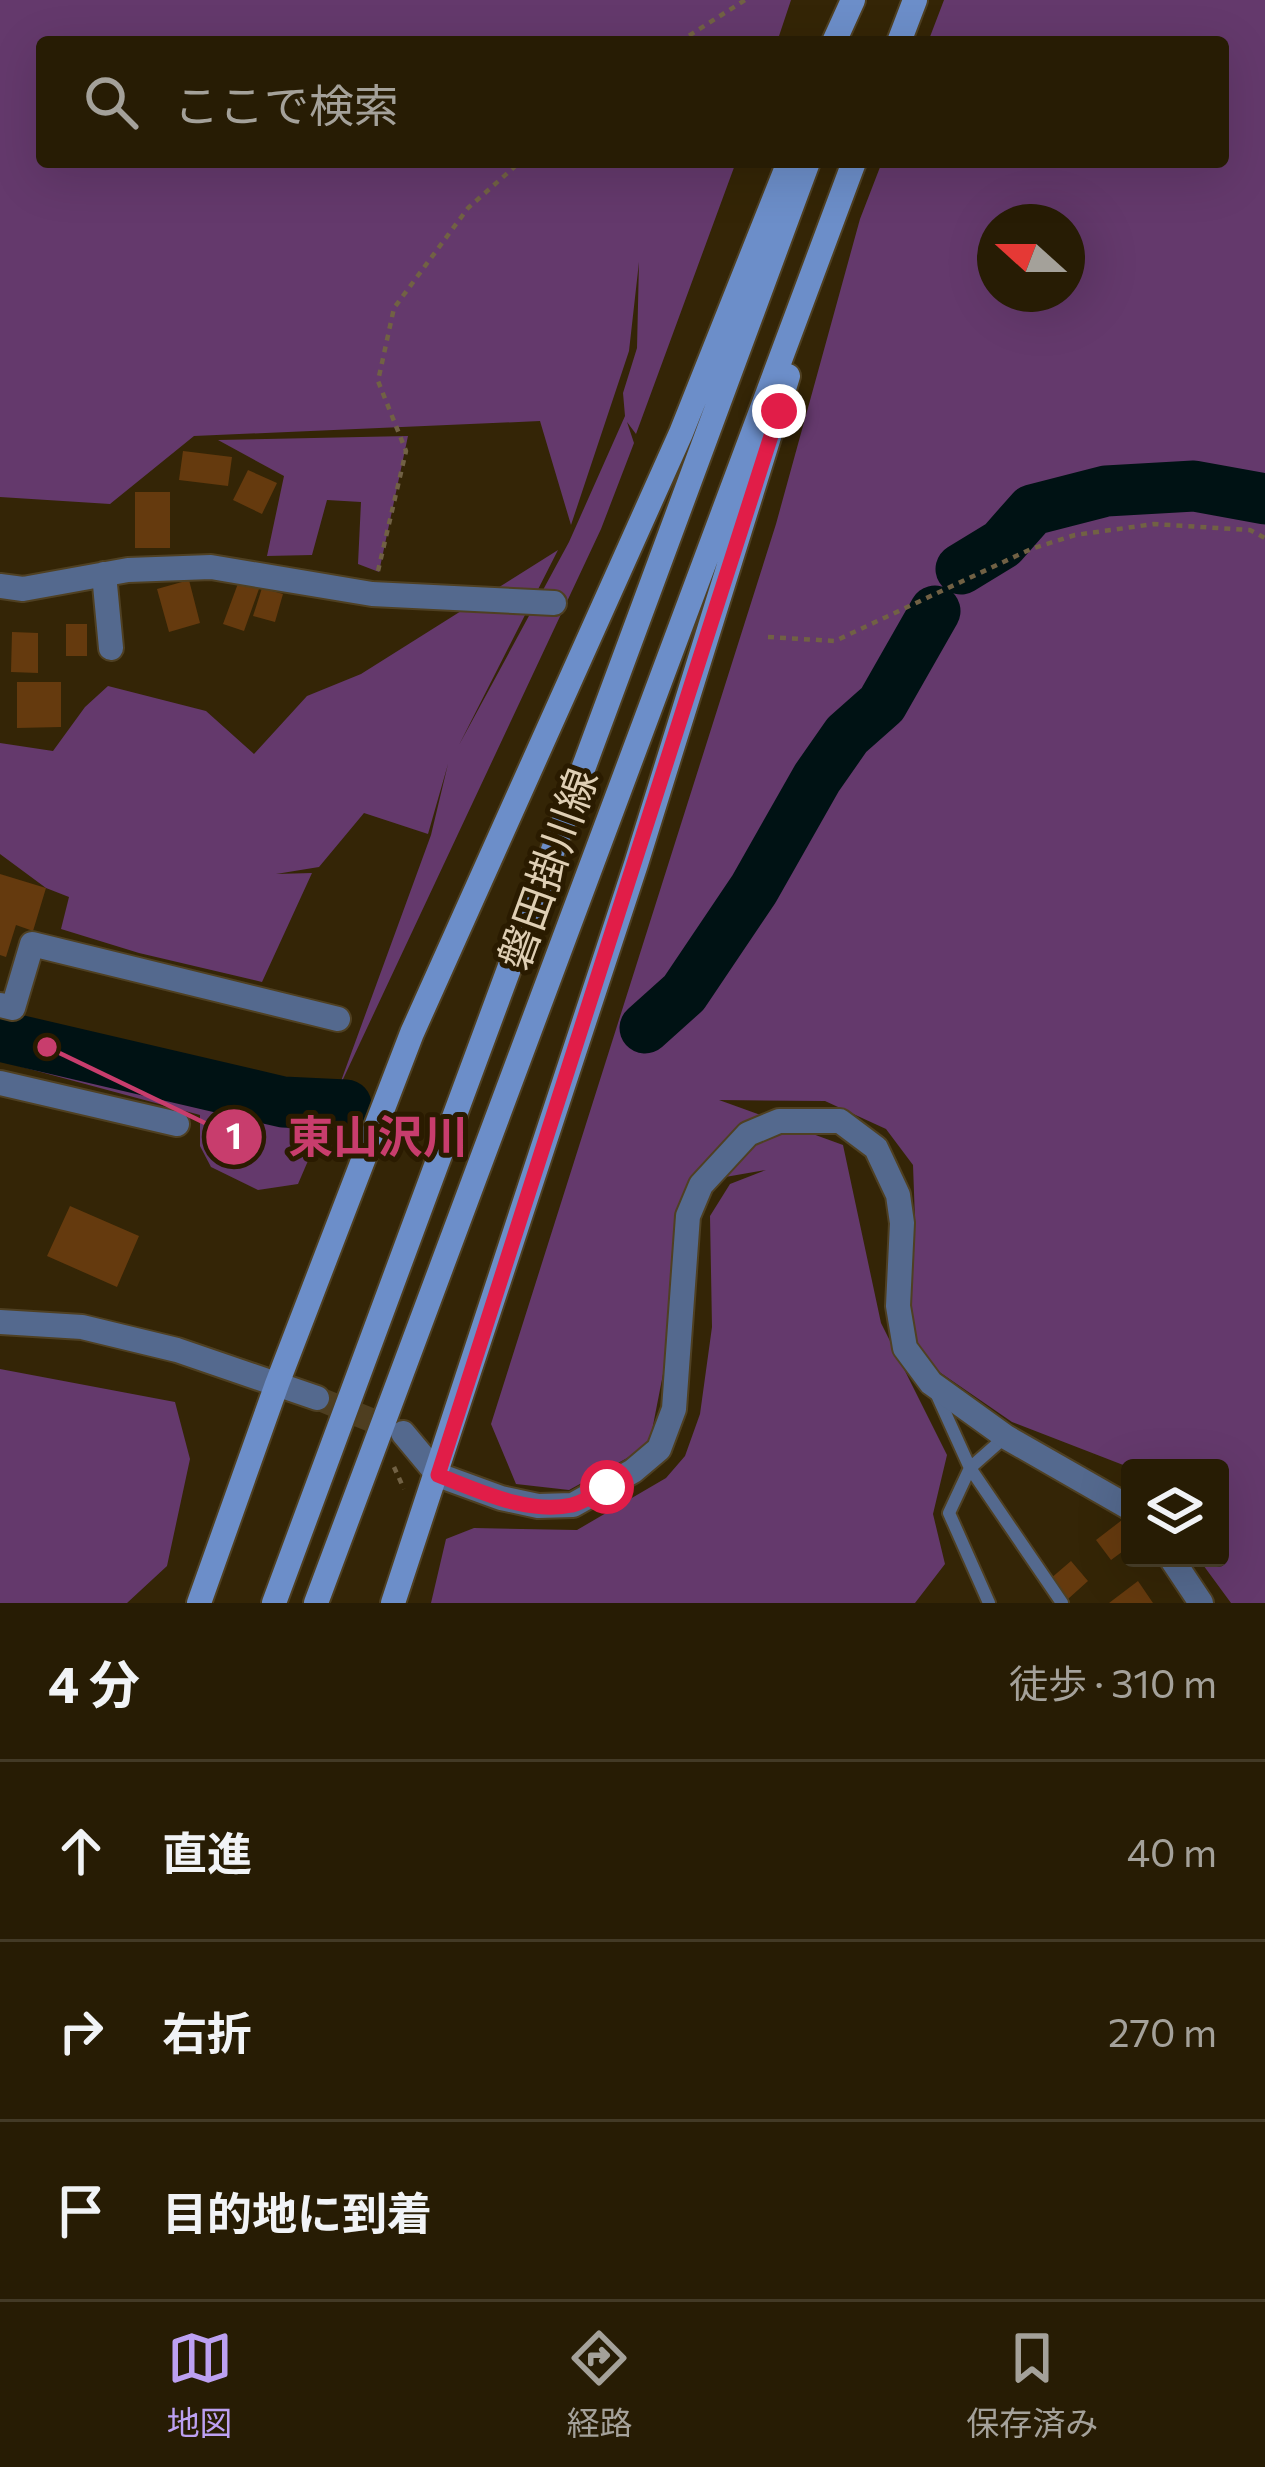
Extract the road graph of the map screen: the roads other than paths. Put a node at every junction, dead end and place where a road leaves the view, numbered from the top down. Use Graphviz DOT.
graph roads {
  1 [pos="853,0"];
  2 [pos="868,0"];
  3 [pos="914,0"];
  4 [pos="837,36"];
  5 [pos="854,36"];
  6 [pos="901,36"];
  7 [pos="787,168"];
  8 [pos="806,168"];
  9 [pos="852,168"];
  10 [pos="832,218"];
  11 [pos="104,574"];
  12 [pos="0,586"];
  13 [pos="554,604"];
  14 [pos="111,648"];
  15 [pos="0,1005"];
  16 [pos="338,1019"];
  17 [pos="0,1083"];
  18 [pos="177,1124"];
  19 [pos="0,1322"];
  20 [pos="932,1383"];
  21 [pos="278,1384"];
  22 [pos="317,1398"];
  23 [pos="404,1432"];
  24 [pos="1006,1437"];
  25 [pos="970,1468"];
  26 [pos="438,1475"];
  27 [pos="1121,1503"];
  28 [pos="1178,1567"];
  29 [pos="199,1603"];
  30 [pos="274,1603"];
  31 [pos="316,1603"];
  32 [pos="393,1603"];
  33 [pos="989,1603"];
  34 [pos="1062,1603"];
  35 [pos="1201,1603"];
  1 -- 4 [label="main road"];
  2 -- 5 [label="main road"];
  3 -- 6 [label="main road"];
  7 -- 21 [label="main road"];
  8 -- 30 [label="main road, 磐田掛川線"];
  9 -- 10 [label="main road, 磐田掛川線"];
  10 -- 26 [label="main road"];
  10 -- 31 [label="main road, 磐田掛川線"];
  11 -- 12 [label="street"];
  11 -- 13 [label="street"];
  11 -- 14 [label="street"];
  15 -- 16 [label="street"];
  17 -- 18 [label="street"];
  19 -- 21 [label="street"];
  20 -- 24 [label="street"];
  20 -- 25 [label="lane"];
  20 -- 26 [label="street"];
  21 -- 22 [label="street"];
  21 -- 29 [label="main road"];
  23 -- 26 [label="street"];
  24 -- 25 [label="lane"];
  24 -- 27 [label="street"];
  25 -- 33 [label="lane"];
  25 -- 34 [label="lane"];
  26 -- 32 [label="main road"];
  28 -- 35 [label="street"];
}
